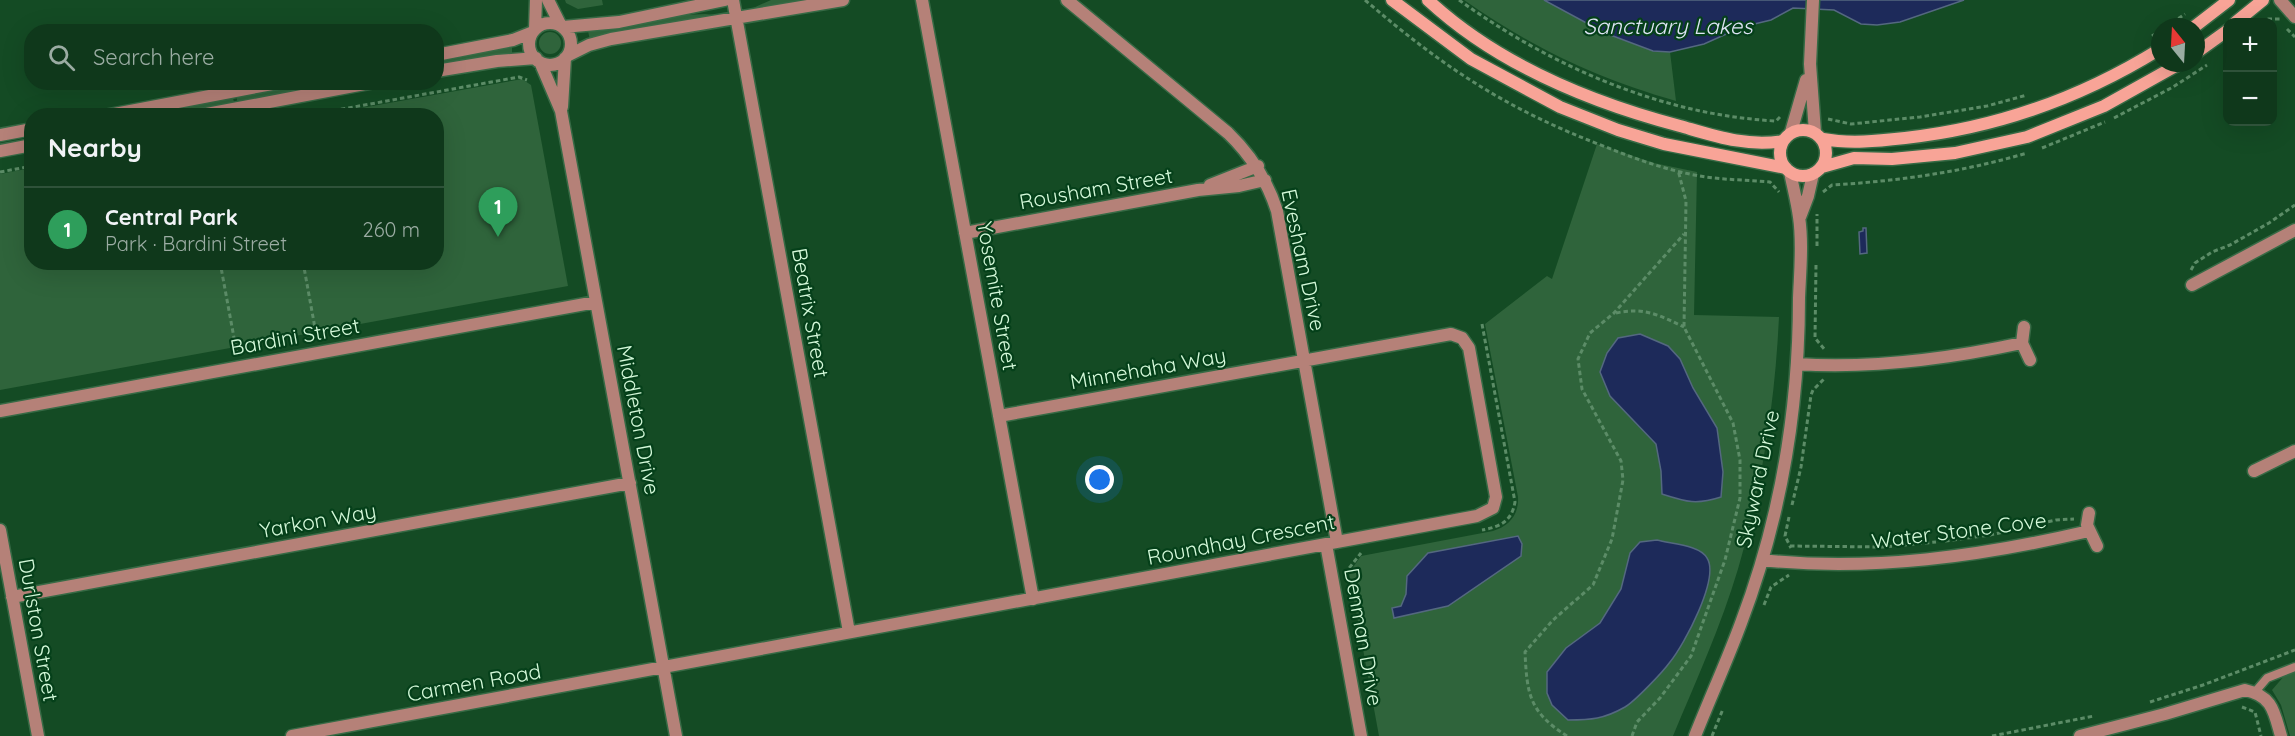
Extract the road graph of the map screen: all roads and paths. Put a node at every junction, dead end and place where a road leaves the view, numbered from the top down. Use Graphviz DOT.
graph roads {
  1 [pos="536,0"];
  2 [pos="548,0"];
  3 [pos="725,0"];
  4 [pos="733,0"];
  5 [pos="843,0"];
  6 [pos="922,0"];
  7 [pos="1067,0"];
  8 [pos="1392,0"];
  9 [pos="1428,0"];
  10 [pos="2229,0"];
  11 [pos="2263,0"];
  12 [pos="2280,0"];
  13 [pos="1813,4"];
  14 [pos="2295,16"];
  15 [pos="2241,18"];
  16 [pos="737,19"];
  17 [pos="2205,19"];
  18 [pos="562,26"];
  19 [pos="534,31"];
  20 [pos="2223,34"];
  21 [pos="2205,47"];
  22 [pos="444,53"];
  23 [pos="2151,54"];
  24 [pos="566,57"];
  25 [pos="538,60"];
  26 [pos="1810,64"];
  27 [pos="444,70"];
  28 [pos="2165,72"];
  29 [pos="527,80"];
  30 [pos="241,90"];
  31 [pos="333,90"];
  32 [pos="444,90"];
  33 [pos="444,90"];
  34 [pos="146,108"];
  35 [pos="238,108"];
  36 [pos="347,108"];
  37 [pos="561,111"];
  38 [pos="24,130"];
  39 [pos="0,135"];
  40 [pos="1819,136"];
  41 [pos="1787,137"];
  42 [pos="24,146"];
  43 [pos="0,151"];
  44 [pos="1258,166"];
  45 [pos="24,168"];
  46 [pos="1678,170"];
  47 [pos="1788,170"];
  48 [pos="1817,171"];
  49 [pos="0,172"];
  50 [pos="1265,180"];
  51 [pos="1198,190"];
  52 [pos="2295,205"];
  53 [pos="1800,218"];
  54 [pos="2295,230"];
  55 [pos="965,233"];
  56 [pos="1684,234"];
  57 [pos="221,270"];
  58 [pos="304,270"];
  59 [pos="2192,285"];
  60 [pos="596,302"];
  61 [pos="1614,313"];
  62 [pos="1684,327"];
  63 [pos="2024,327"];
  64 [pos="2022,343"];
  65 [pos="319,353"];
  66 [pos="1304,360"];
  67 [pos="2030,360"];
  68 [pos="1797,364"];
  69 [pos="239,367"];
  70 [pos="0,411"];
  71 [pos="999,416"];
  72 [pos="2295,452"];
  73 [pos="2254,471"];
  74 [pos="630,483"];
  75 [pos="2089,513"];
  76 [pos="0,530"];
  77 [pos="2089,531"];
  78 [pos="1332,543"];
  79 [pos="1791,546"];
  80 [pos="2097,546"];
  81 [pos="1762,560"];
  82 [pos="12,597"];
  83 [pos="1033,599"];
  84 [pos="849,632"];
  85 [pos="2295,650"];
  86 [pos="2295,667"];
  87 [pos="664,668"];
  88 [pos="2212,682"];
  89 [pos="2255,692"];
  90 [pos="2217,698"];
  91 [pos="2142,704"];
  92 [pos="2233,710"];
  93 [pos="2102,714"];
  94 [pos="38,736"];
  95 [pos="292,736"];
  96 [pos="676,736"];
  97 [pos="1359,736"];
  98 [pos="1566,736"];
  99 [pos="1632,736"];
  100 [pos="1695,736"];
  101 [pos="1992,736"];
  102 [pos="2080,736"];
  103 [pos="2261,736"];
  104 [pos="2281,736"];
  1 -- 19 [label="street"];
  2 -- 18 [label="street"];
  3 -- 18 [label="street"];
  4 -- 16 [label="street, Beatrix Street"];
  5 -- 16 [label="street"];
  6 -- 55 [label="street, Yosemite Street"];
  7 -- 44 [label="street, Evesham Drive"];
  8 -- 47 [label="street"];
  9 -- 41 [label="street"];
  10 -- 17 [label="street"];
  11 -- 15 [label="street"];
  12 -- 14 [label="street"];
  13 -- 26 [label="street"];
  16 -- 24 [label="street"];
  16 -- 84 [label="street, Beatrix Street"];
  18 -- 19 [label="street"];
  18 -- 24 [label="street"];
  19 -- 22 [label="street"];
  19 -- 25 [label="street"];
  20 -- 21 [label="street"];
  23 -- 40 [label="street"];
  24 -- 25 [label="street"];
  24 -- 37 [label="street, Middleton Drive"];
  25 -- 27 [label="street"];
  25 -- 37 [label="street, Middleton Drive"];
  26 -- 40 [label="street"];
  26 -- 41 [label="street"];
  28 -- 48 [label="street"];
  29 -- 33 [label="path"];
  30 -- 34 [label="street"];
  31 -- 35 [label="street"];
  32 -- 36 [label="path"];
  37 -- 60 [label="street, Middleton Drive"];
  38 -- 39 [label="street"];
  40 -- 41 [label="street"];
  40 -- 48 [label="street"];
  41 -- 47 [label="street"];
  42 -- 43 [label="street"];
  44 -- 50 [label="street, Evesham Drive"];
  44 -- 51 [label="street, Rousham Street"];
  45 -- 49 [label="path"];
  46 -- 56 [label="path"];
  47 -- 48 [label="street"];
  47 -- 53 [label="street, Skyward Drive"];
  48 -- 53 [label="street, Skyward Drive"];
  50 -- 51 [label="street, Rousham Street"];
  50 -- 66 [label="street, Evesham Drive"];
  51 -- 55 [label="street, Rousham Street"];
  52 -- 59 [label="path"];
  53 -- 68 [label="street, Skyward Drive"];
  54 -- 59 [label="street"];
  55 -- 71 [label="street, Yosemite Street"];
  56 -- 61 [label="path"];
  56 -- 62 [label="path"];
  57 -- 69 [label="path"];
  58 -- 65 [label="path"];
  60 -- 65 [label="street, Bardini Street"];
  60 -- 74 [label="street, Middleton Drive"];
  61 -- 62 [label="path"];
  61 -- 98 [label="path"];
  62 -- 99 [label="path"];
  63 -- 64 [label="street"];
  64 -- 67 [label="street"];
  64 -- 68 [label="street"];
  65 -- 69 [label="street, Bardini Street"];
  66 -- 71 [label="street, Minnehaha Way"];
  66 -- 78 [label="street, Evesham Drive"];
  66 -- 78 [label="street, Roundhay Crescent"];
  68 -- 81 [label="street, Skyward Drive"];
  69 -- 70 [label="street, Bardini Street"];
  71 -- 83 [label="street, Yosemite Street"];
  72 -- 73 [label="street"];
  74 -- 82 [label="street, Yarkon Way"];
  74 -- 87 [label="street, Middleton Drive"];
  75 -- 77 [label="street"];
  76 -- 82 [label="street, Durlston Street"];
  77 -- 79 [label="path"];
  77 -- 80 [label="street"];
  77 -- 81 [label="street, Water Stone Cove"];
  78 -- 83 [label="street, Roundhay Crescent"];
  78 -- 97 [label="street, Denman Drive"];
  81 -- 100 [label="street, Skyward Drive"];
  82 -- 94 [label="street, Durlston Street"];
  83 -- 84 [label="street, Roundhay Crescent"];
  84 -- 87 [label="street, Roundhay Crescent"];
  85 -- 88 [label="path"];
  86 -- 89 [label="lane"];
  87 -- 95 [label="street, Carmen Road"];
  87 -- 96 [label="street, Middleton Drive"];
  88 -- 90 [label="path"];
  88 -- 91 [label="path"];
  89 -- 90 [label="street"];
  89 -- 104 [label="street"];
  90 -- 102 [label="street"];
  92 -- 103 [label="path"];
  93 -- 101 [label="path"];
}
